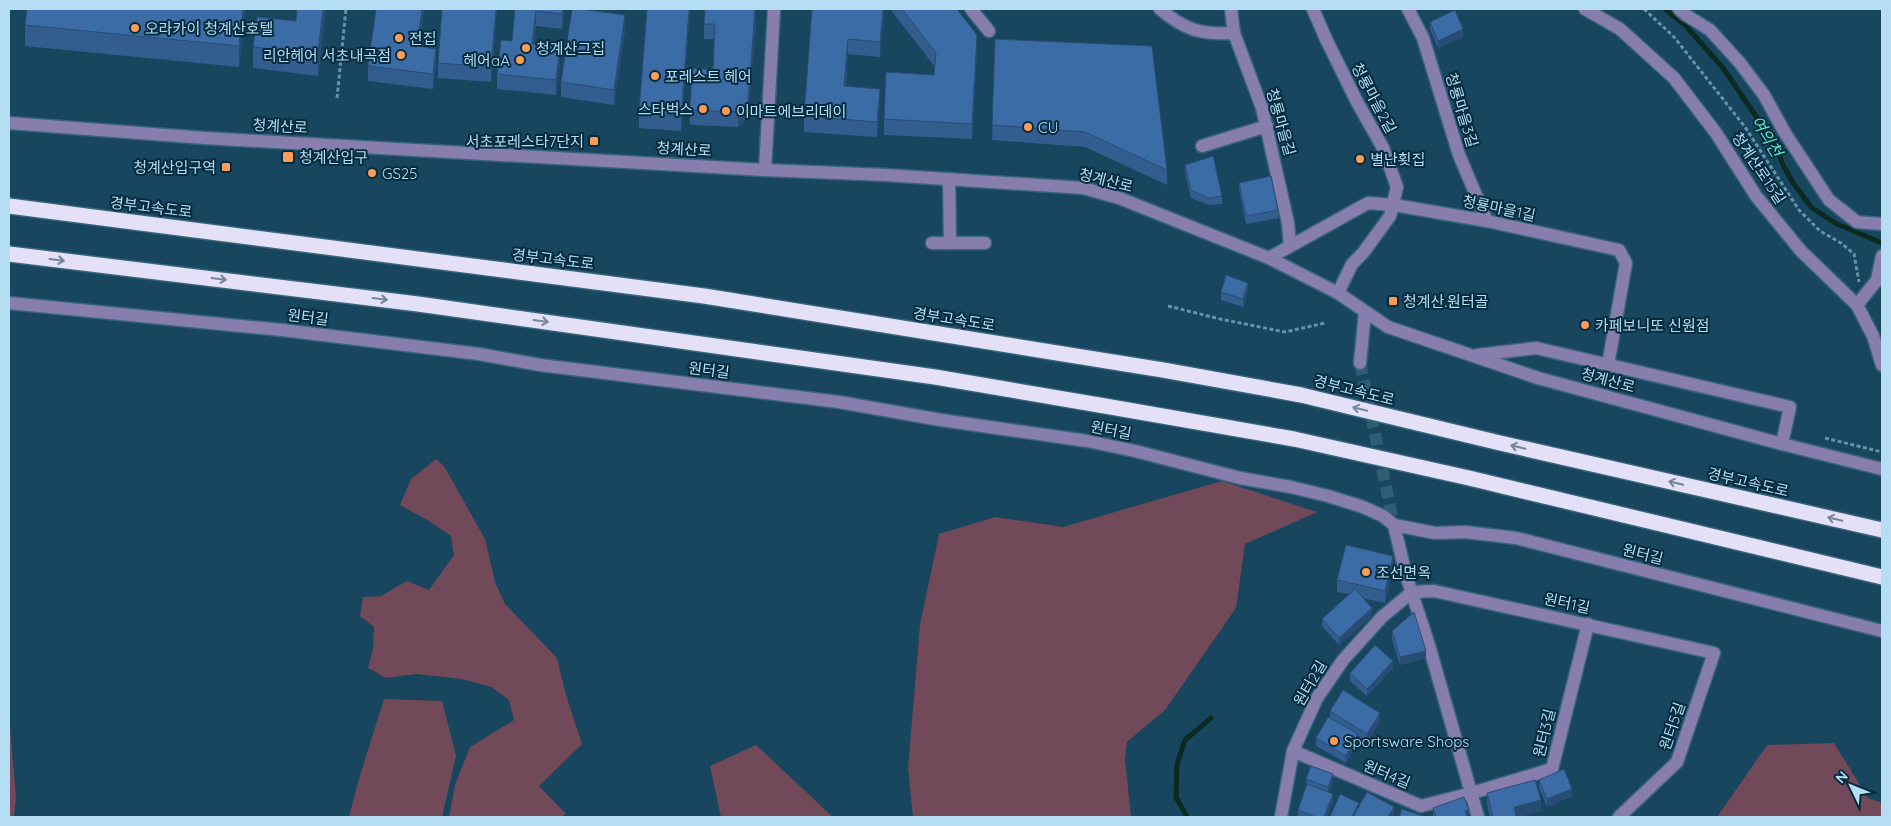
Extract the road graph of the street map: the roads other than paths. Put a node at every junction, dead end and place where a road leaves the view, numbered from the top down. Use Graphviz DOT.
graph roads {
  1 [pos="774,9"];
  2 [pos="971,9"];
  3 [pos="1160,9"];
  4 [pos="1231,9"];
  5 [pos="1313,9"];
  6 [pos="1408,9"];
  7 [pos="1585,9"];
  8 [pos="1679,9"];
  9 [pos="989,31"];
  10 [pos="1234,33"];
  11 [pos="9,123"];
  12 [pos="1267,126"];
  13 [pos="1202,146"];
  14 [pos="765,170"];
  15 [pos="949,179"];
  16 [pos="1394,205"];
  17 [pos="9,206"];
  18 [pos="1487,221"];
  19 [pos="1882,224"];
  20 [pos="950,242"];
  21 [pos="932,243"];
  22 [pos="985,243"];
  23 [pos="1290,246"];
  24 [pos="9,254"];
  25 [pos="1269,258"];
  26 [pos="1881,260"];
  27 [pos="1338,293"];
  28 [pos="9,303"];
  29 [pos="1857,305"];
  30 [pos="1365,312"];
  31 [pos="1475,356"];
  32 [pos="1360,363"];
  33 [pos="1608,365"];
  34 [pos="1882,365"];
  35 [pos="1782,444"];
  36 [pos="1882,469"];
  37 [pos="1394,525"];
  38 [pos="1882,530"];
  39 [pos="1882,577"];
  40 [pos="1412,592"];
  41 [pos="1588,624"];
  42 [pos="1882,631"];
  43 [pos="1714,653"];
  44 [pos="1293,751"];
  45 [pos="1472,793"];
  46 [pos="1282,817"];
  47 [pos="1478,817"];
  48 [pos="1619,817"];
  1 -- 14 [label="street"];
  2 -- 9 [label="street"];
  3 -- 10 [label="street"];
  4 -- 10 [label="street, 청룡마을길"];
  5 -- 16 [label="street, 청룡마을2길"];
  6 -- 18 [label="street, 청룡마을3길"];
  7 -- 29 [label="street, 청계산로15길"];
  8 -- 19 [label="street"];
  10 -- 12 [label="street, 청룡마을길"];
  11 -- 14 [label="street, 청계산로"];
  12 -- 13 [label="street"];
  12 -- 23 [label="street, 청룡마을길"];
  14 -- 15 [label="street, 청계산로"];
  15 -- 20 [label="street"];
  15 -- 25 [label="street, 청계산로"];
  16 -- 18 [label="street, 청룡마을1길"];
  16 -- 23 [label="street, 청룡마을1길"];
  16 -- 27 [label="street"];
  38 -- 17 [label="highway, 경부고속도로, one-way"];
  18 -- 33 [label="street, 청룡마을1길"];
  20 -- 21 [label="street"];
  20 -- 22 [label="street"];
  23 -- 25 [label="street, 청룡마을1길"];
  24 -- 39 [label="highway, one-way"];
  25 -- 27 [label="street, 청계산로"];
  26 -- 29 [label="street"];
  27 -- 30 [label="street, 청계산로"];
  28 -- 37 [label="street, 원터길"];
  29 -- 34 [label="street, 청계산로15길"];
  30 -- 31 [label="street, 청계산로"];
  30 -- 32 [label="street"];
  31 -- 33 [label="street"];
  31 -- 35 [label="street, 청계산로"];
  33 -- 35 [label="street"];
  35 -- 36 [label="street, 청계산로"];
  37 -- 40 [label="street"];
  37 -- 42 [label="street, 원터길"];
  40 -- 41 [label="street, 원터1길"];
  40 -- 44 [label="street, 원터2길"];
  40 -- 45 [label="street"];
  41 -- 43 [label="street, 원터1길"];
  41 -- 45 [label="street, 원터3길"];
  43 -- 48 [label="street, 원터5길"];
  44 -- 45 [label="street, 원터4길"];
  44 -- 46 [label="street, 원터2길"];
  45 -- 47 [label="street"];
}
